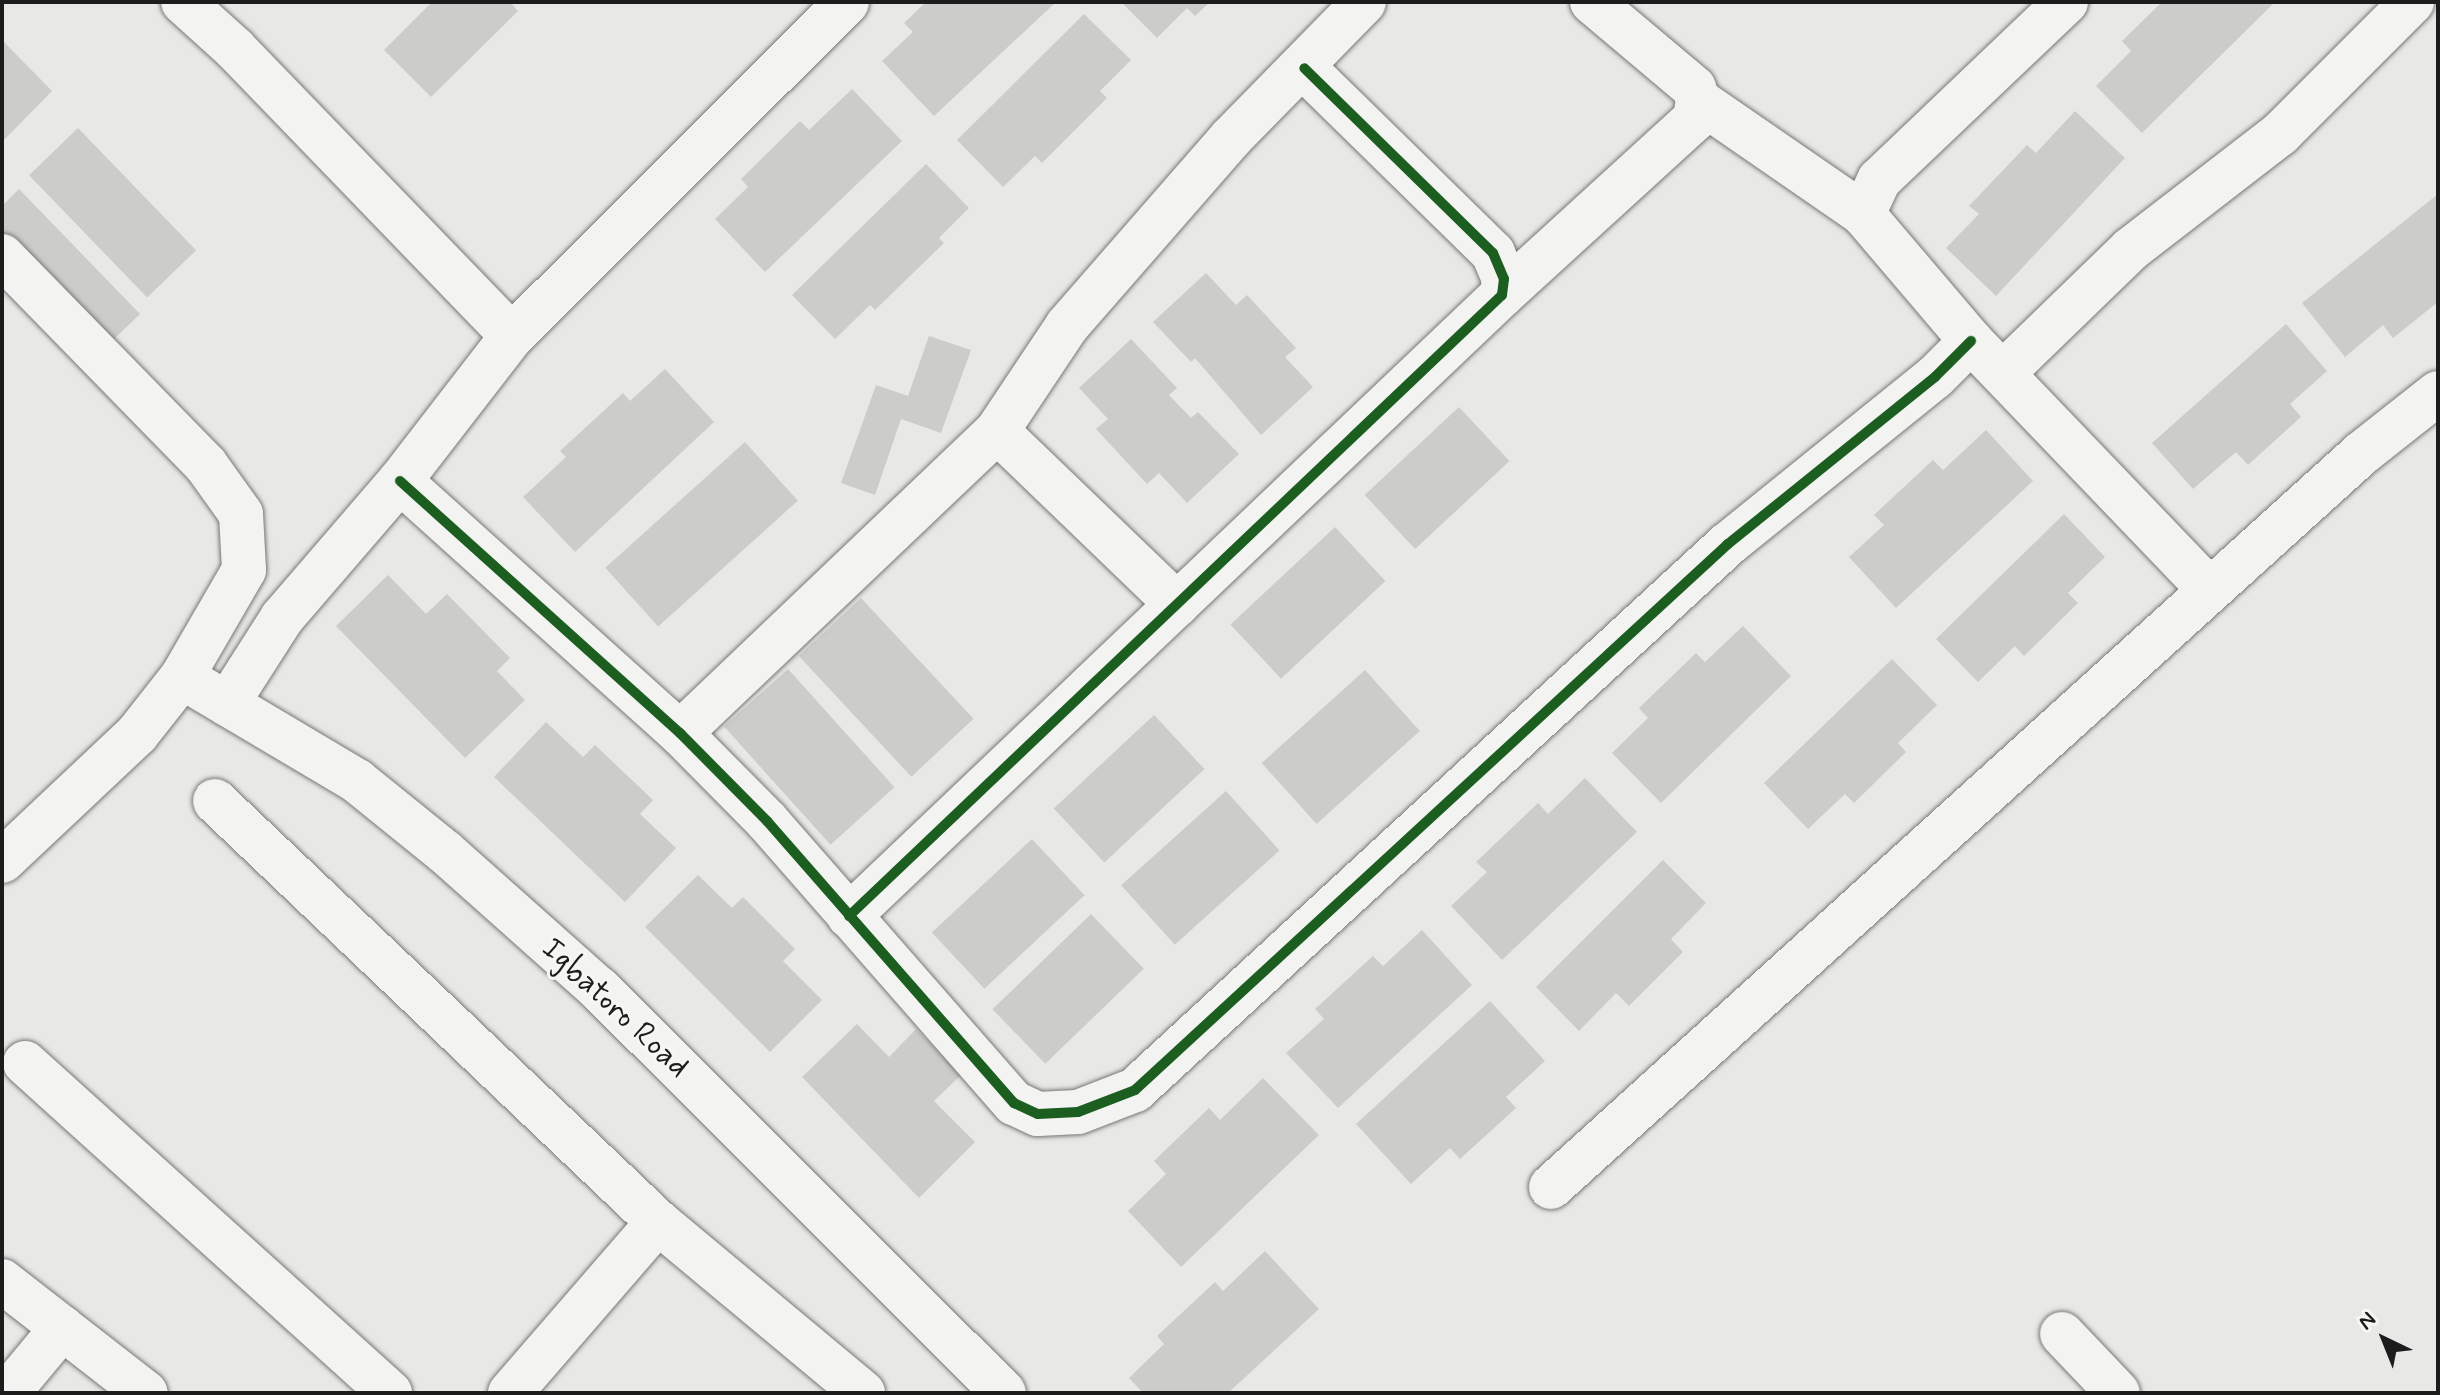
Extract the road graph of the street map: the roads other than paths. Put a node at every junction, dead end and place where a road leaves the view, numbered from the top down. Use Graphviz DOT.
graph roads {
  1 [pos="183,2"];
  2 [pos="847,2"];
  3 [pos="1364,2"];
  4 [pos="1592,2"];
  5 [pos="2066,2"];
  6 [pos="2412,2"];
  7 [pos="1304,68"];
  8 [pos="1698,100"];
  9 [pos="1863,214"];
  10 [pos="2,256"];
  11 [pos="1502,295"];
  12 [pos="512,336"];
  13 [pos="1971,341"];
  14 [pos="2005,371"];
  15 [pos="2438,393"];
  16 [pos="997,431"];
  17 [pos="400,481"];
  18 [pos="2210,590"];
  19 [pos="1177,604"];
  20 [pos="182,677"];
  21 [pos="227,704"];
  22 [pos="680,733"];
  23 [pos="215,801"];
  24 [pos="2,861"];
  25 [pos="849,916"];
  26 [pos="25,1063"];
  27 [pos="1551,1187"];
  28 [pos="658,1222"];
  29 [pos="2,1281"];
  30 [pos="62,1328"];
  31 [pos="2062,1334"];
  32 [pos="8,1393"];
  33 [pos="146,1393"];
  34 [pos="390,1393"];
  35 [pos="510,1393"];
  36 [pos="863,1393"];
  37 [pos="1004,1393"];
  38 [pos="2118,1393"];
  1 -- 12 [label="street"];
  2 -- 12 [label="street"];
  3 -- 7 [label="street"];
  4 -- 8 [label="street"];
  5 -- 9 [label="street"];
  6 -- 14 [label="street"];
  7 -- 11 [label="street"];
  7 -- 16 [label="street"];
  8 -- 9 [label="street"];
  8 -- 11 [label="street"];
  9 -- 13 [label="street"];
  10 -- 20 [label="street"];
  11 -- 19 [label="street"];
  12 -- 17 [label="street"];
  13 -- 14 [label="street"];
  13 -- 25 [label="street"];
  14 -- 18 [label="street"];
  15 -- 18 [label="street"];
  16 -- 19 [label="street"];
  16 -- 22 [label="street"];
  17 -- 21 [label="street"];
  17 -- 22 [label="street"];
  18 -- 27 [label="street"];
  19 -- 25 [label="street"];
  20 -- 21 [label="street, Igbatoro Road"];
  20 -- 24 [label="street"];
  21 -- 37 [label="street, Igbatoro Road"];
  22 -- 25 [label="street"];
  23 -- 28 [label="street"];
  26 -- 34 [label="street"];
  28 -- 35 [label="street"];
  28 -- 36 [label="street"];
  29 -- 30 [label="street"];
  30 -- 32 [label="street"];
  30 -- 33 [label="street"];
  31 -- 38 [label="street"];
}
